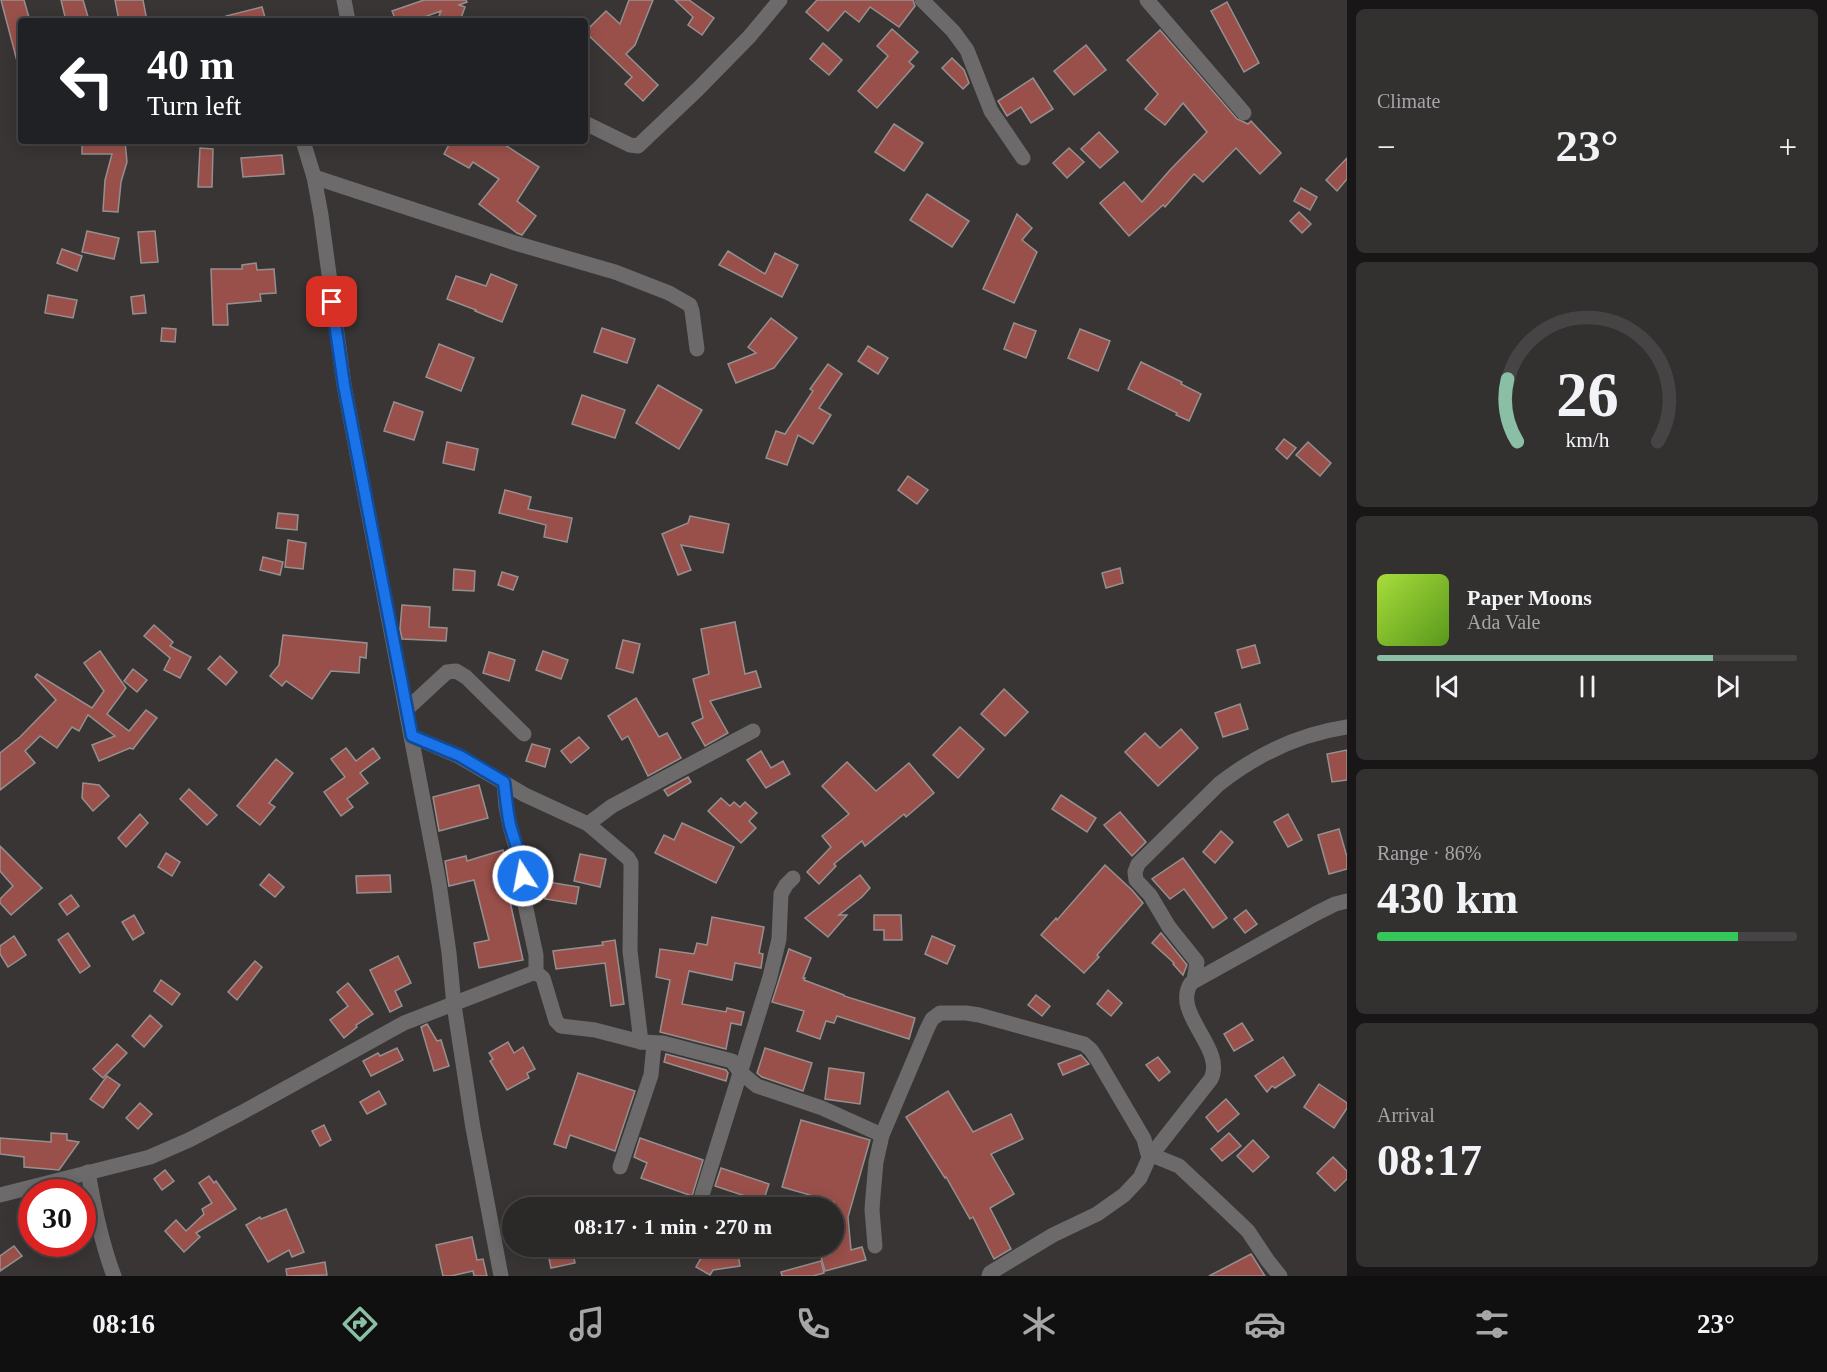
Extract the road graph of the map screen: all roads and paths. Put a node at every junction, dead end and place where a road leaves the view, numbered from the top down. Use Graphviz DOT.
graph roads {
  1 [pos="344,0"];
  2 [pos="780,0"];
  3 [pos="922,0"];
  4 [pos="1147,0"];
  5 [pos="347,18"];
  6 [pos="1244,113"];
  7 [pos="588,124"];
  8 [pos="304,144"];
  9 [pos="1023,158"];
  10 [pos="314,177"];
  11 [pos="697,349"];
  12 [pos="407,710"];
  13 [pos="1347,727"];
  14 [pos="753,731"];
  15 [pos="524,734"];
  16 [pos="412,736"];
  17 [pos="504,782"];
  18 [pos="588,824"];
  19 [pos="793,878"];
  20 [pos="1347,901"];
  21 [pos="536,974"];
  22 [pos="1194,980"];
  23 [pos="454,1005"];
  24 [pos="647,1043"];
  25 [pos="740,1072"];
  26 [pos="882,1135"];
  27 [pos="1151,1156"];
  28 [pos="620,1167"];
  29 [pos="88,1172"];
  30 [pos="0,1195"];
  31 [pos="702,1195"];
  32 [pos="876,1246"];
  33 [pos="114,1276"];
  34 [pos="501,1276"];
  35 [pos="988,1276"];
  36 [pos="1281,1276"];
  1 -- 5 [label="street"];
  2 -- 7 [label="street"];
  3 -- 9 [label="street"];
  4 -- 6 [label="street"];
  8 -- 10 [label="street"];
  10 -- 11 [label="street"];
  10 -- 12 [label="street"];
  12 -- 15 [label="street"];
  12 -- 16 [label="street"];
  13 -- 22 [label="street"];
  14 -- 18 [label="street"];
  16 -- 17 [label="street"];
  16 -- 23 [label="street"];
  17 -- 18 [label="street"];
  17 -- 21 [label="street"];
  18 -- 24 [label="street"];
  19 -- 25 [label="street"];
  20 -- 22 [label="street"];
  21 -- 23 [label="street"];
  21 -- 24 [label="street"];
  22 -- 27 [label="street"];
  23 -- 29 [label="street"];
  23 -- 34 [label="street"];
  24 -- 25 [label="street"];
  24 -- 28 [label="street"];
  25 -- 26 [label="street"];
  25 -- 31 [label="street"];
  26 -- 27 [label="street"];
  26 -- 32 [label="street"];
  27 -- 35 [label="street"];
  27 -- 36 [label="street"];
  29 -- 30 [label="street"];
  29 -- 33 [label="street"];
}
